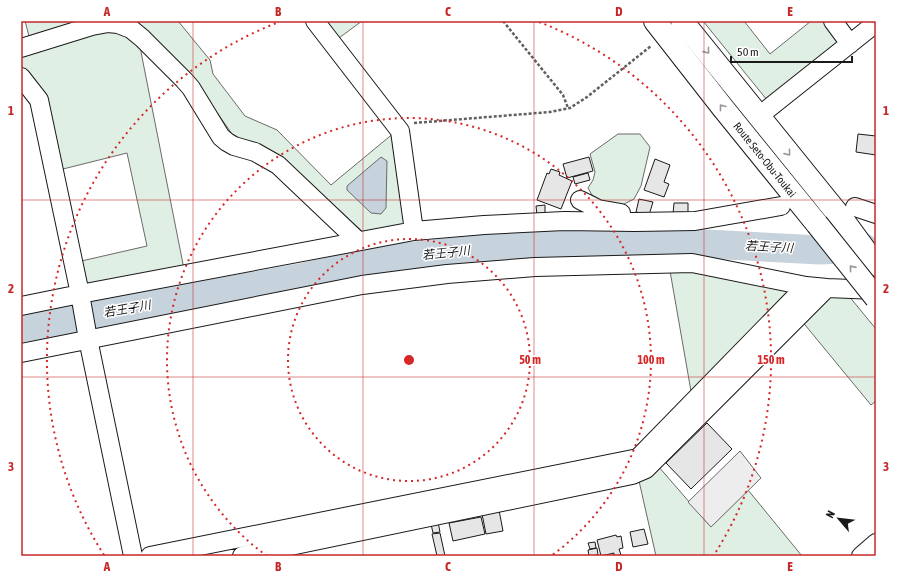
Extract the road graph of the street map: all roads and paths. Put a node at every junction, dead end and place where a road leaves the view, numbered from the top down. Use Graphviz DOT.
graph roads {
  1 [pos="315,21"];
  2 [pos="503,21"];
  3 [pos="682,21"];
  4 [pos="832,21"];
  5 [pos="876,23"];
  6 [pos="660,28"];
  7 [pos="850,44"];
  8 [pos="21,48"];
  9 [pos="21,77"];
  10 [pos="568,108"];
  11 [pos="759,116"];
  12 [pos="398,128"];
  13 [pos="580,200"];
  14 [pos="781,206"];
  15 [pos="876,214"];
  16 [pos="850,216"];
  17 [pos="635,222"];
  18 [pos="414,231"];
  19 [pos="358,241"];
  20 [pos="876,265"];
  21 [pos="806,286"];
  22 [pos="827,288"];
  23 [pos="876,290"];
  24 [pos="80,294"];
  25 [pos="876,298"];
  26 [pos="21,306"];
  27 [pos="88,339"];
  28 [pos="21,353"];
  29 [pos="876,543"];
  30 [pos="133,556"];
  31 [pos="150,556"];
  32 [pos="242,556"];
  33 [pos="861,556"];
  1 -- 12 [label="street"];
  2 -- 10 [label="path"];
  3 -- 11 [label="main road, Route Seto-Obu-Toukai, one-way"];
  4 -- 7 [label="street"];
  5 -- 7 [label="street"];
  6 -- 10 [label="path"];
  25 -- 6 [label="main road, Route Seto-Obu-Toukai, one-way, bridge"];
  7 -- 11 [label="street"];
  8 -- 19 [label="street"];
  9 -- 24 [label="street"];
  10 -- 12 [label="path"];
  11 -- 16 [label="main road, Route Seto-Obu-Toukai, one-way"];
  12 -- 18 [label="street"];
  13 -- 17 [label="street"];
  14 -- 17 [label="street"];
  15 -- 16 [label="street"];
  16 -- 20 [label="main road, Route Seto-Obu-Toukai"];
  17 -- 18 [label="street"];
  18 -- 19 [label="street"];
  19 -- 24 [label="street"];
  21 -- 22 [label="street"];
  21 -- 27 [label="street"];
  21 -- 31 [label="street"];
  22 -- 23 [label="street"];
  22 -- 32 [label="street"];
  24 -- 26 [label="street"];
  24 -- 27 [label="street"];
  27 -- 28 [label="street"];
  27 -- 30 [label="street"];
  29 -- 33 [label="street"];
}
